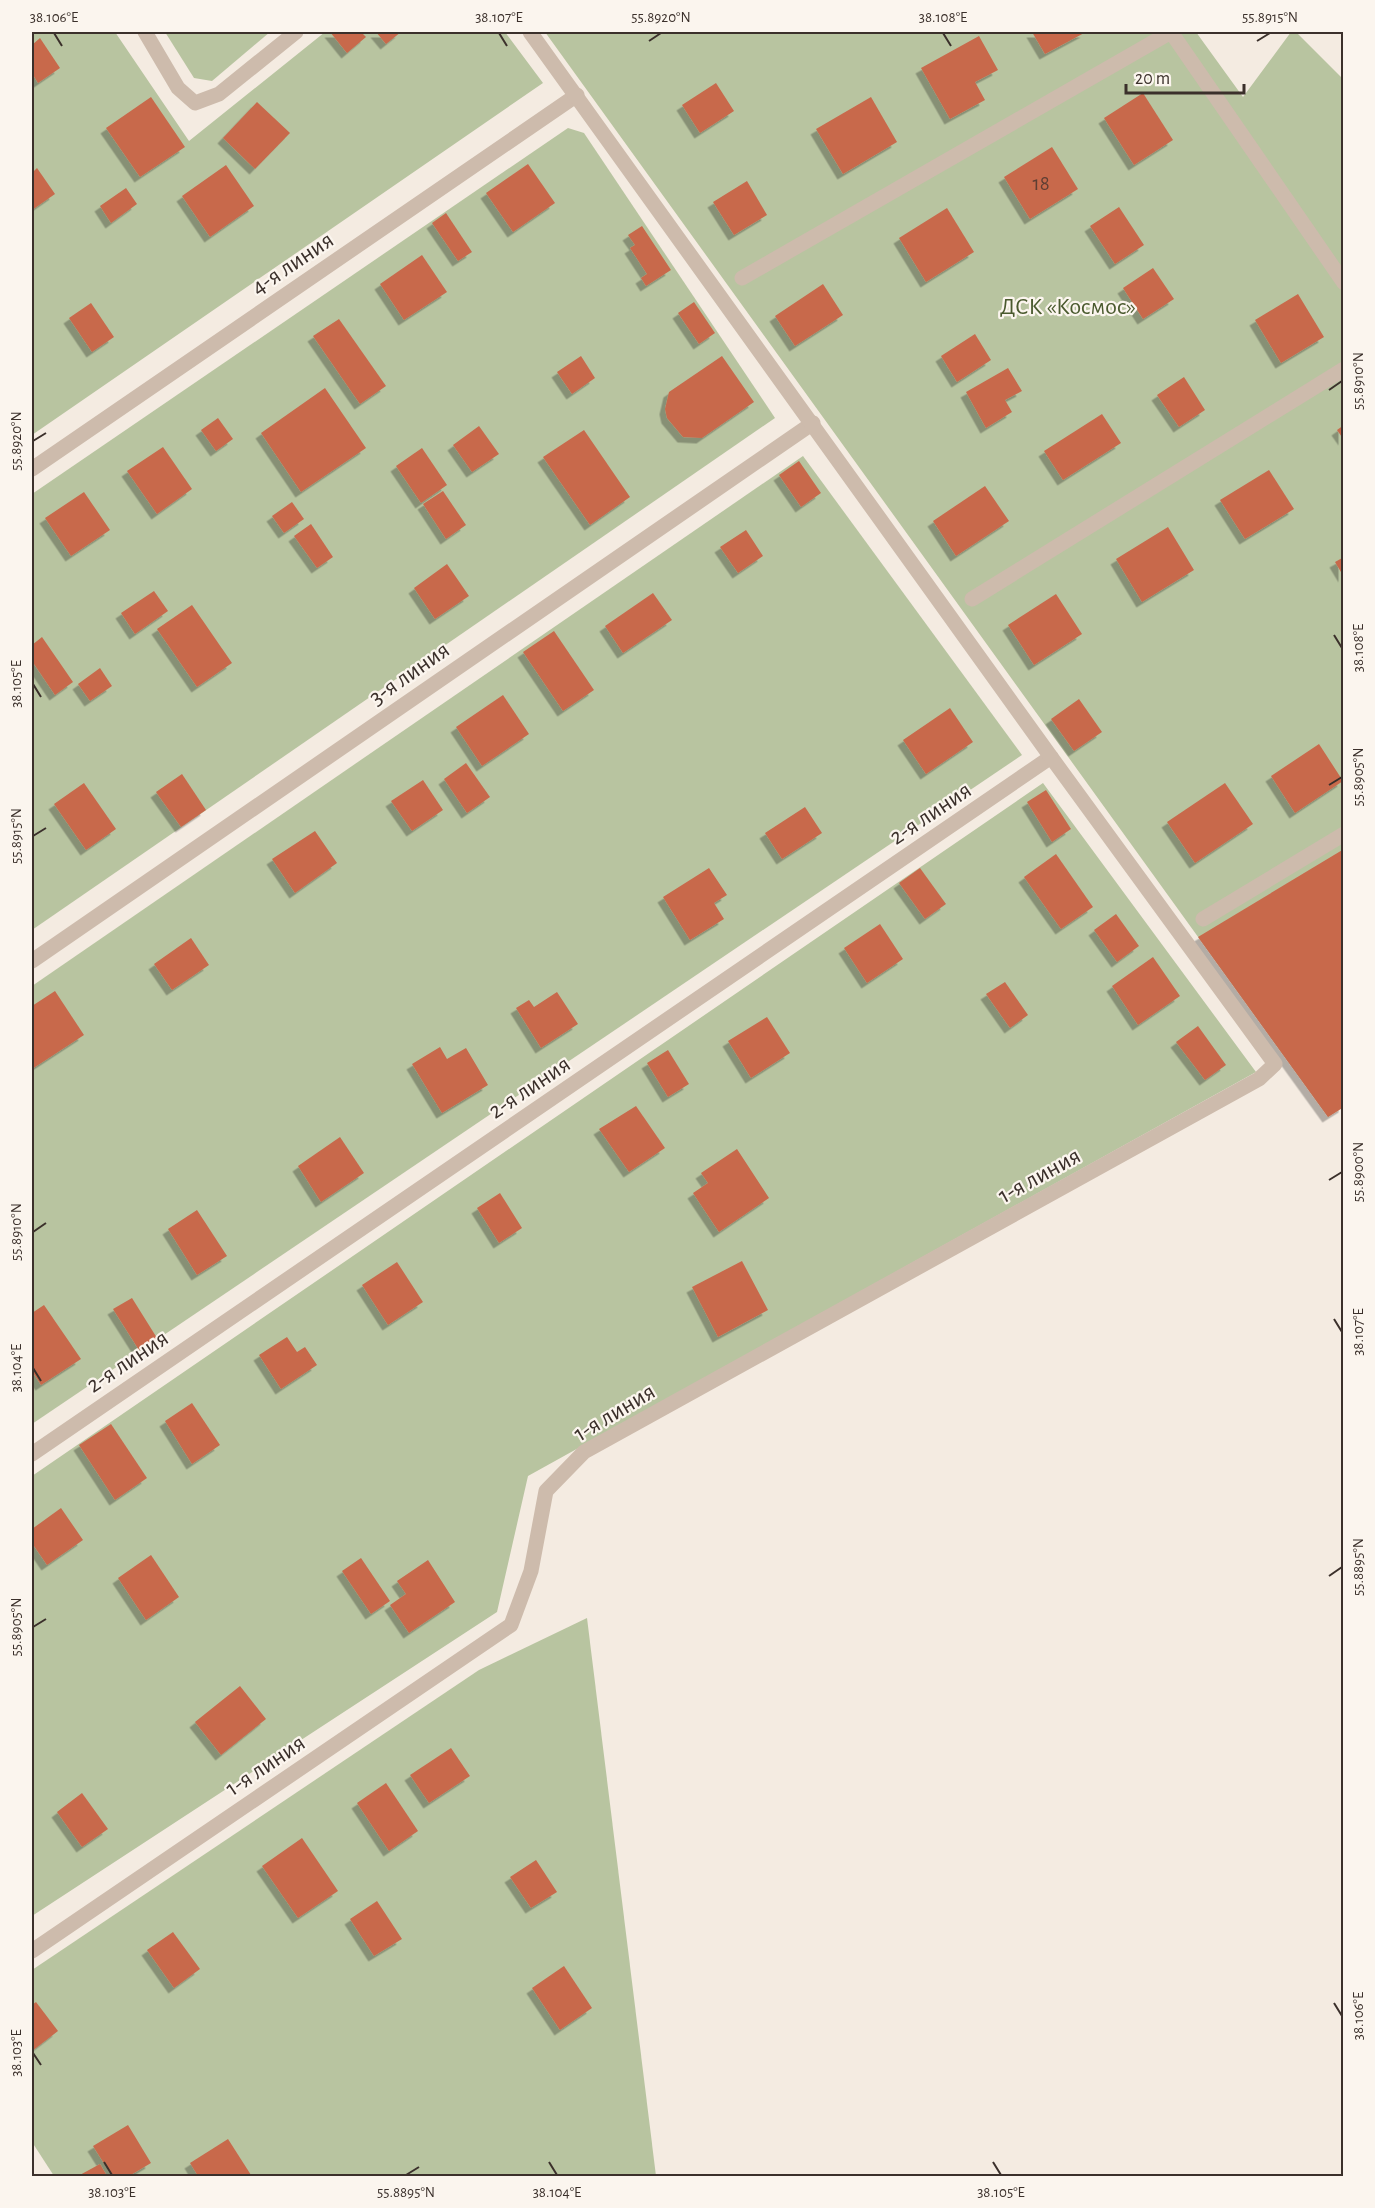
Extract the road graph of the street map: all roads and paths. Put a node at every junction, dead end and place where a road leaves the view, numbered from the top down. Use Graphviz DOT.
graph roads {
  1 [pos="145,32"];
  2 [pos="296,32"];
  3 [pos="530,32"];
  4 [pos="577,95"];
  5 [pos="742,278"];
  6 [pos="1344,283"];
  7 [pos="1344,369"];
  8 [pos="813,423"];
  9 [pos="32,469"];
  10 [pos="972,599"];
  11 [pos="1051,757"];
  12 [pos="1344,834"];
  13 [pos="1203,920"];
  14 [pos="32,961"];
  15 [pos="32,1454"];
  16 [pos="32,1951"];
  1 -- 2 [label="lane"];
  3 -- 4 [label="lane"];
  4 -- 8 [label="lane"];
  4 -- 9 [label="lane, 4-я линия"];
  5 -- 6 [label="lane"];
  7 -- 10 [label="lane"];
  8 -- 11 [label="lane"];
  8 -- 14 [label="lane, 3-я линия"];
  11 -- 15 [label="lane, 2-я линия"];
  11 -- 16 [label="lane, 1-я линия"];
  12 -- 13 [label="lane"];
}
